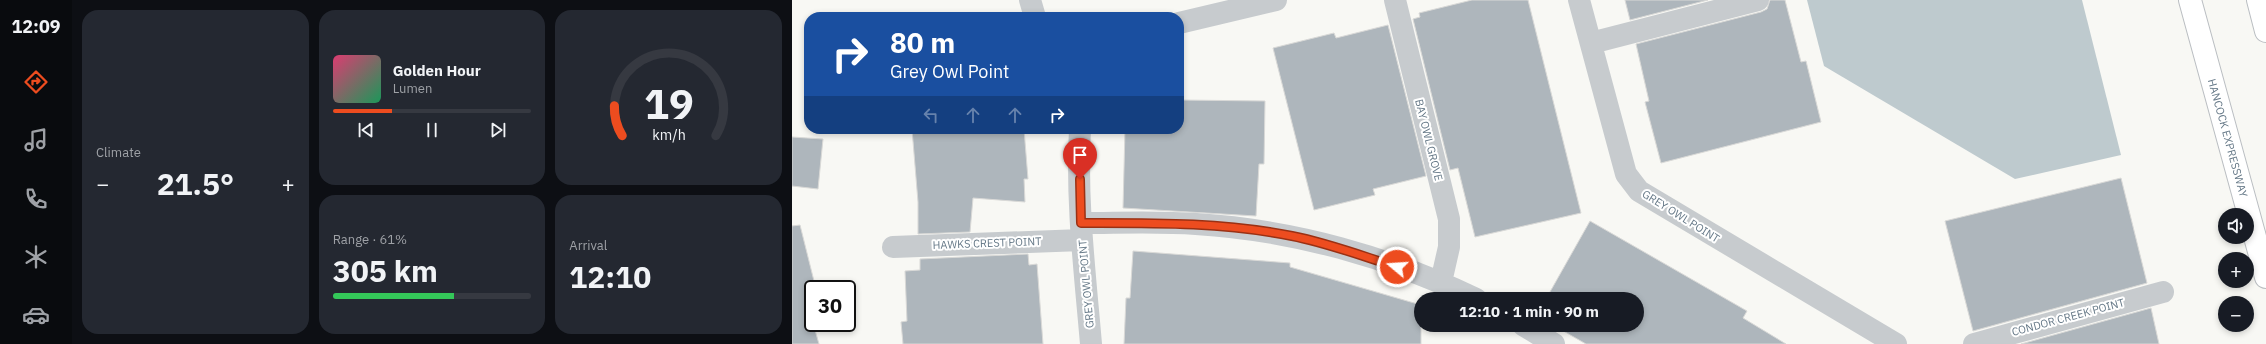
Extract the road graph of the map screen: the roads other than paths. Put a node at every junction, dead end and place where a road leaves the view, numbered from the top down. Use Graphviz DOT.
graph roads {
  1 [pos="1030,0"];
  2 [pos="1276,0"];
  3 [pos="1395,0"];
  4 [pos="1579,0"];
  5 [pos="1758,0"];
  6 [pos="2190,0"];
  7 [pos="2258,0"];
  8 [pos="1034,12"];
  9 [pos="1184,22"];
  10 [pos="2266,31"];
  11 [pos="1591,43"];
  12 [pos="1080,134"];
  13 [pos="1081,231"];
  14 [pos="893,247"];
  15 [pos="2266,277"];
  16 [pos="1441,282"];
  17 [pos="1462,292"];
  18 [pos="2163,292"];
  19 [pos="1534,332"];
  20 [pos="1091,344"];
  21 [pos="1554,344"];
  22 [pos="1896,344"];
  23 [pos="1974,344"];
  1 -- 8 [label="street"];
  2 -- 9 [label="street"];
  3 -- 16 [label="street, BAY OWL GROVE"];
  4 -- 11 [label="street, GREY OWL POINT"];
  5 -- 11 [label="street"];
  6 -- 15 [label="main road, HANCOCK EXPRESSWAY"];
  7 -- 10 [label="main road"];
  11 -- 22 [label="street, GREY OWL POINT"];
  12 -- 13 [label="street, GREY OWL POINT"];
  13 -- 14 [label="street, HAWKS CREST POINT"];
  13 -- 16 [label="street, HAWKS CREST POINT"];
  13 -- 20 [label="street, GREY OWL POINT"];
  16 -- 17 [label="street, HAWKS CREST POINT"];
  18 -- 23 [label="street, CONDOR CREEK POINT"];
  19 -- 21 [label="street"];
}
